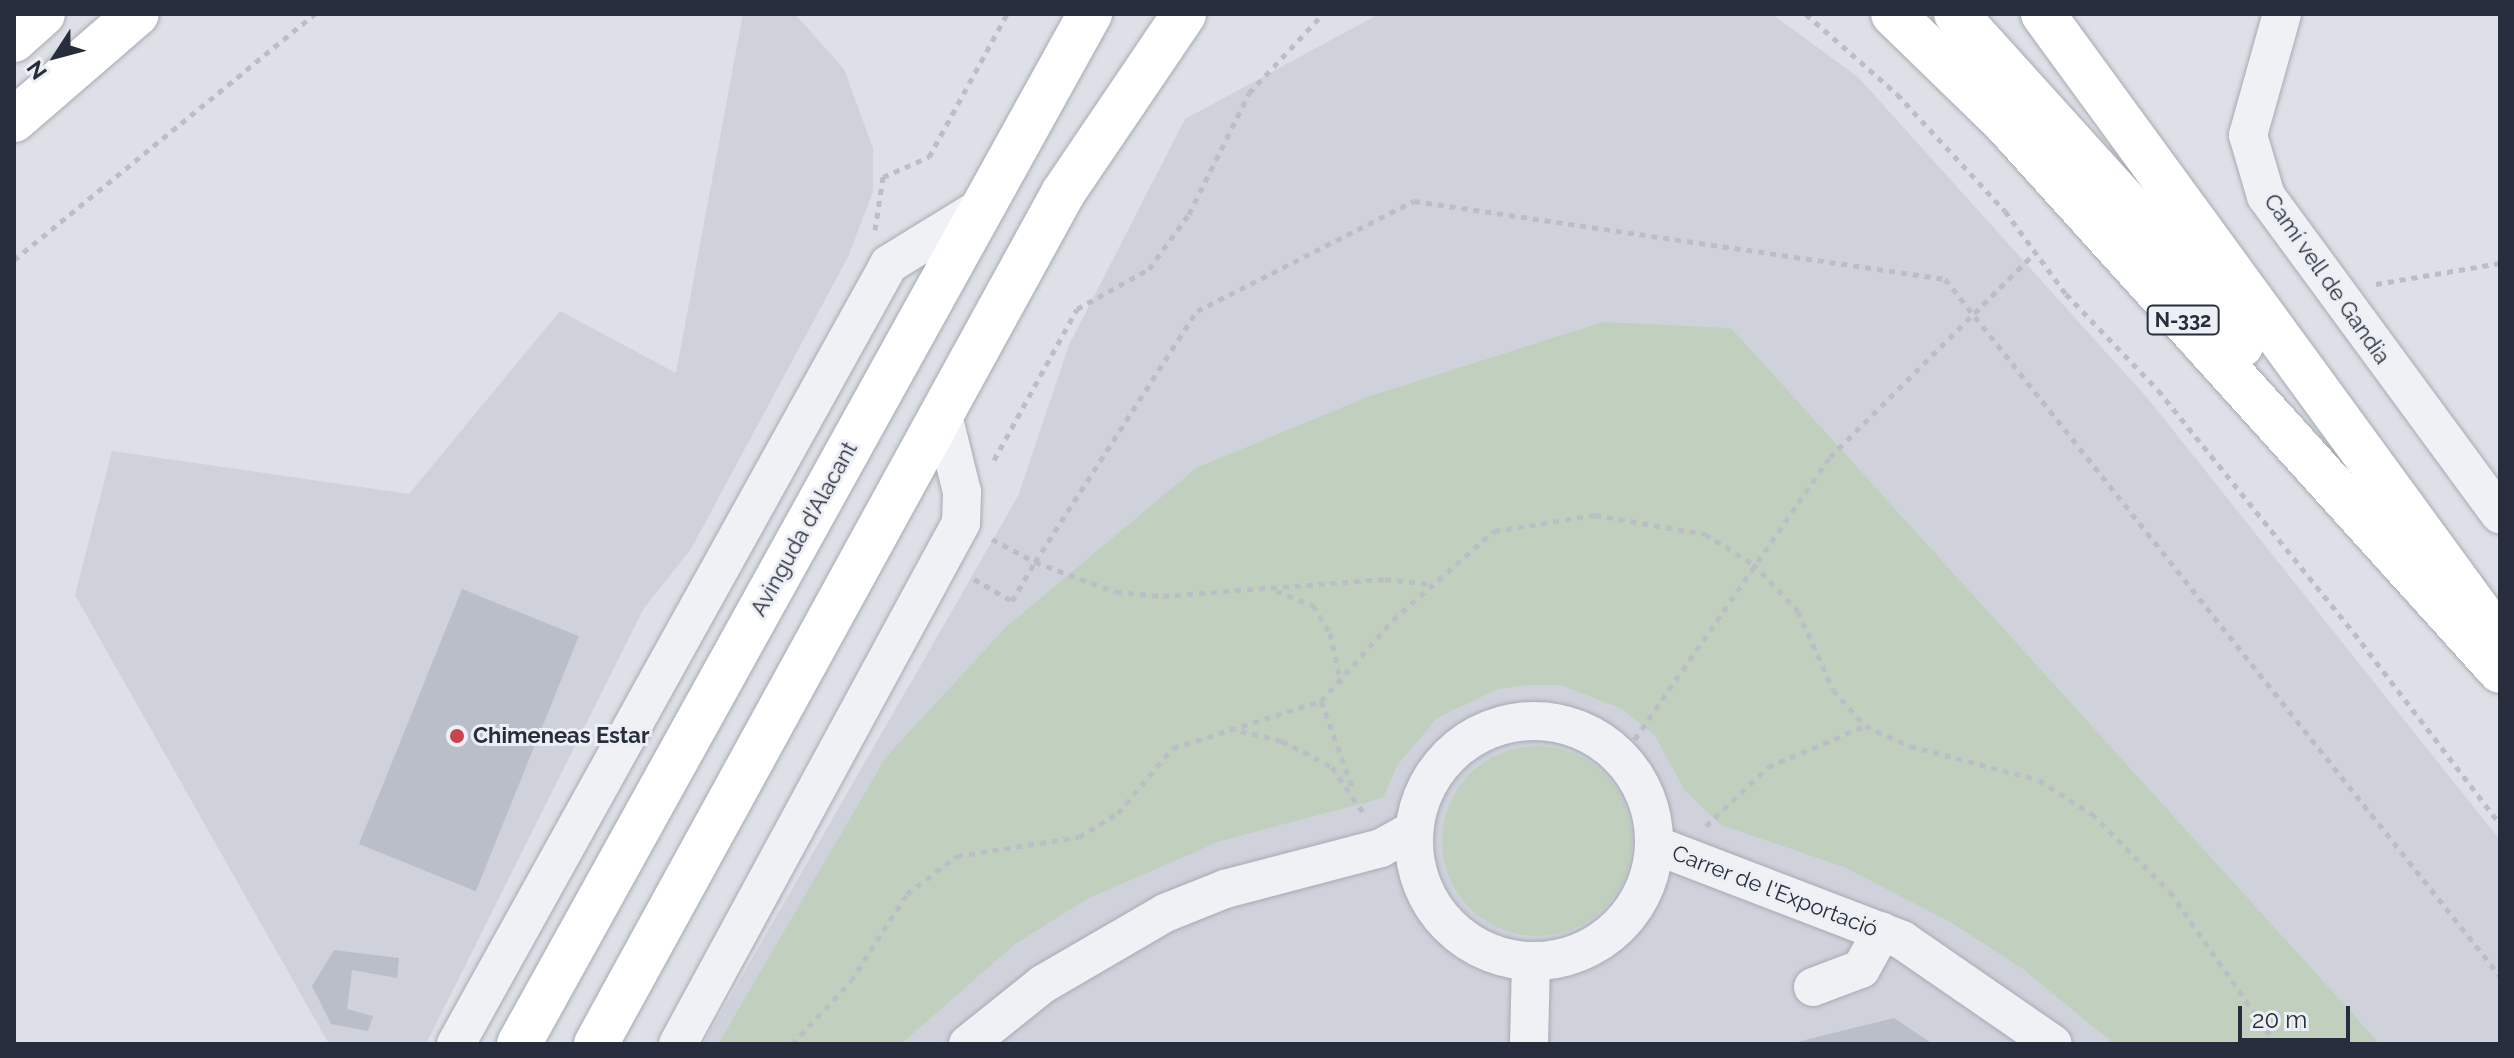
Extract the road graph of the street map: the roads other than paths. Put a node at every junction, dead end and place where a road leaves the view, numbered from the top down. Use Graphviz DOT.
graph roads {
  1 [pos="43,14"];
  2 [pos="137,14"];
  3 [pos="1090,14"];
  4 [pos="1184,14"];
  5 [pos="1893,14"];
  6 [pos="1956,14"];
  7 [pos="2043,14"];
  8 [pos="2282,14"];
  9 [pos="14,40"];
  10 [pos="14,120"];
  11 [pos="980,208"];
  12 [pos="943,415"];
  13 [pos="2500,514"];
  14 [pos="2483,639"];
  15 [pos="2500,671"];
  16 [pos="1414,830"];
  17 [pos="1669,851"];
  18 [pos="1882,931"];
  19 [pos="1531,963"];
  20 [pos="1813,987"];
  21 [pos="456,1044"];
  22 [pos="519,1044"];
  23 [pos="596,1044"];
  24 [pos="678,1044"];
  25 [pos="968,1044"];
  26 [pos="1529,1044"];
  27 [pos="2053,1044"];
  1 -- 9 [label="main road"];
  2 -- 10 [label="main road"];
  3 -- 11 [label="main road, Avinguda d'Alacant"];
  4 -- 12 [label="main road"];
  5 -- 14 [label="main road, N-332"];
  6 -- 14 [label="main road, N-332"];
  7 -- 14 [label="main road, N-332"];
  8 -- 13 [label="street, Camí vell de Gandia"];
  11 -- 21 [label="street"];
  11 -- 22 [label="main road, Avinguda d'Alacant"];
  12 -- 23 [label="main road"];
  12 -- 24 [label="street"];
  14 -- 15 [label="main road, N-332"];
  16 -- 17 [label="street"];
  16 -- 19 [label="street"];
  16 -- 25 [label="street"];
  17 -- 18 [label="street, Carrer de l'Exportació"];
  17 -- 19 [label="street"];
  18 -- 20 [label="street"];
  18 -- 27 [label="street, Carrer de l'Exportació"];
  19 -- 26 [label="street"];
}
